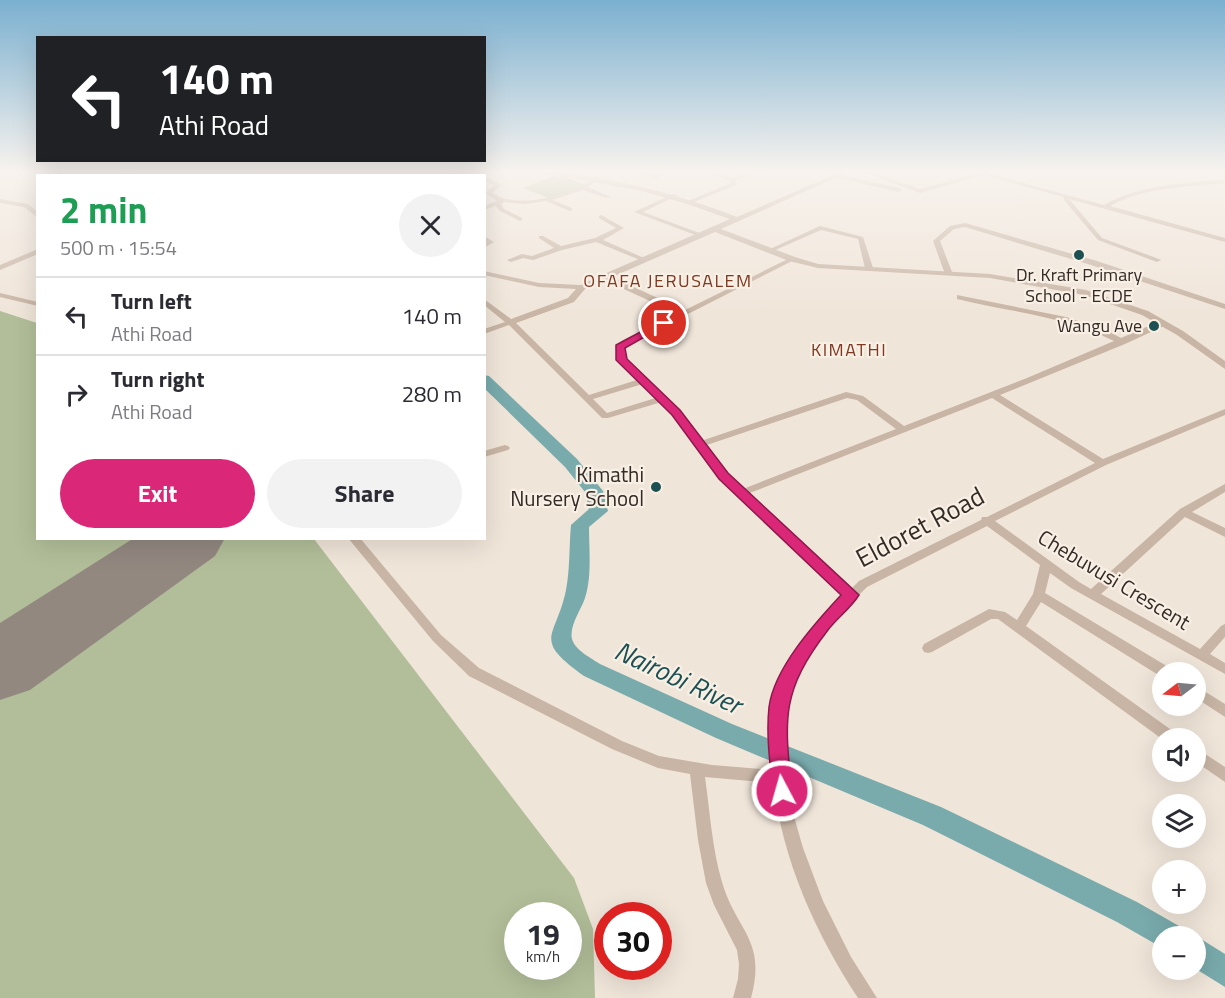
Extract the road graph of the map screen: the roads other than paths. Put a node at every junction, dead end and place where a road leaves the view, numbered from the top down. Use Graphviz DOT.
graph roads {
  1 [pos="606,220"];
  2 [pos="658,220"];
  3 [pos="735,220"];
  4 [pos="1082,220"];
  5 [pos="1154,220"];
  6 [pos="715,229"];
  7 [pos="700,235"];
  8 [pos="541,237"];
  9 [pos="597,240"];
  10 [pos="1225,240"];
  11 [pos="560,248"];
  12 [pos="771,250"];
  13 [pos="36,252"];
  14 [pos="642,259"];
  15 [pos="792,259"];
  16 [pos="511,260"];
  17 [pos="1157,260"];
  18 [pos="0,268"];
  19 [pos="869,268"];
  20 [pos="948,272"];
  21 [pos="486,273"];
  22 [pos="605,277"];
  23 [pos="582,287"];
  24 [pos="0,295"];
  25 [pos="960,297"];
  26 [pos="486,303"];
  27 [pos="36,304"];
  28 [pos="1225,307"];
  29 [pos="683,314"];
  30 [pos="512,323"];
  31 [pos="1163,323"];
  32 [pos="486,331"];
  33 [pos="1122,342"];
  34 [pos="1225,366"];
  35 [pos="643,381"];
  36 [pos="992,394"];
  37 [pos="587,398"];
  38 [pos="662,399"];
  39 [pos="1225,412"];
  40 [pos="903,430"];
  41 [pos="698,445"];
  42 [pos="505,448"];
  43 [pos="486,453"];
  44 [pos="1102,462"];
  45 [pos="1225,487"];
  46 [pos="742,493"];
  47 [pos="1185,512"];
  48 [pos="986,520"];
  49 [pos="1225,533"];
  50 [pos="355,540"];
  51 [pos="1046,565"];
  52 [pos="1093,594"];
  53 [pos="851,595"];
  54 [pos="1039,595"];
  55 [pos="1019,627"];
  56 [pos="1225,629"];
  57 [pos="928,648"];
  58 [pos="1202,655"];
  59 [pos="1152,664"];
  60 [pos="1225,669"];
  61 [pos="1206,698"];
  62 [pos="1225,711"];
  63 [pos="1158,728"];
  64 [pos="1206,761"];
  65 [pos="697,769"];
  66 [pos="780,773"];
  67 [pos="1225,775"];
  68 [pos="742,998"];
  69 [pos="868,998"];
  1 -- 9 [label="street"];
  2 -- 7 [label="street"];
  3 -- 6 [label="street"];
  4 -- 17 [label="street"];
  5 -- 10 [label="street"];
  6 -- 7 [label="street"];
  6 -- 12 [label="street"];
  7 -- 14 [label="street"];
  8 -- 11 [label="street"];
  9 -- 11 [label="street"];
  9 -- 14 [label="street"];
  11 -- 16 [label="street"];
  12 -- 15 [label="street"];
  12 -- 19 [label="street"];
  13 -- 18 [label="street"];
  14 -- 22 [label="street"];
  15 -- 19 [label="street"];
  15 -- 29 [label="street"];
  19 -- 20 [label="street"];
  20 -- 28 [label="street"];
  20 -- 31 [label="street"];
  21 -- 23 [label="street"];
  22 -- 23 [label="street"];
  22 -- 29 [label="street"];
  23 -- 30 [label="street"];
  24 -- 27 [label="street"];
  25 -- 33 [label="street"];
  26 -- 30 [label="street"];
  29 -- 35 [label="street"];
  30 -- 32 [label="street"];
  30 -- 37 [label="street"];
  31 -- 33 [label="street"];
  31 -- 34 [label="street"];
  33 -- 36 [label="street"];
  35 -- 37 [label="street"];
  35 -- 38 [label="street"];
  36 -- 40 [label="street"];
  36 -- 44 [label="street"];
  37 -- 38 [label="street"];
  38 -- 41 [label="street"];
  39 -- 44 [label="street, Eldoret Road"];
  40 -- 41 [label="street"];
  40 -- 46 [label="street"];
  41 -- 46 [label="street"];
  42 -- 43 [label="street"];
  44 -- 48 [label="street, Eldoret Road"];
  45 -- 47 [label="street"];
  46 -- 53 [label="street"];
  47 -- 49 [label="street"];
  47 -- 52 [label="street"];
  48 -- 51 [label="street, Chebuvusi Crescent"];
  48 -- 53 [label="street, Eldoret Road"];
  50 -- 65 [label="street"];
  51 -- 52 [label="street, Chebuvusi Crescent"];
  51 -- 54 [label="street"];
  52 -- 58 [label="street, Chebuvusi Crescent"];
  53 -- 66 [label="street, Eldoret Road"];
  54 -- 55 [label="street"];
  54 -- 59 [label="street"];
  55 -- 57 [label="street"];
  55 -- 63 [label="street"];
  56 -- 58 [label="street"];
  58 -- 60 [label="street, Chebuvusi Crescent"];
  61 -- 62 [label="street"];
  64 -- 67 [label="street"];
  65 -- 66 [label="street"];
  65 -- 68 [label="street"];
  66 -- 69 [label="street, Eldoret Road"];
}
